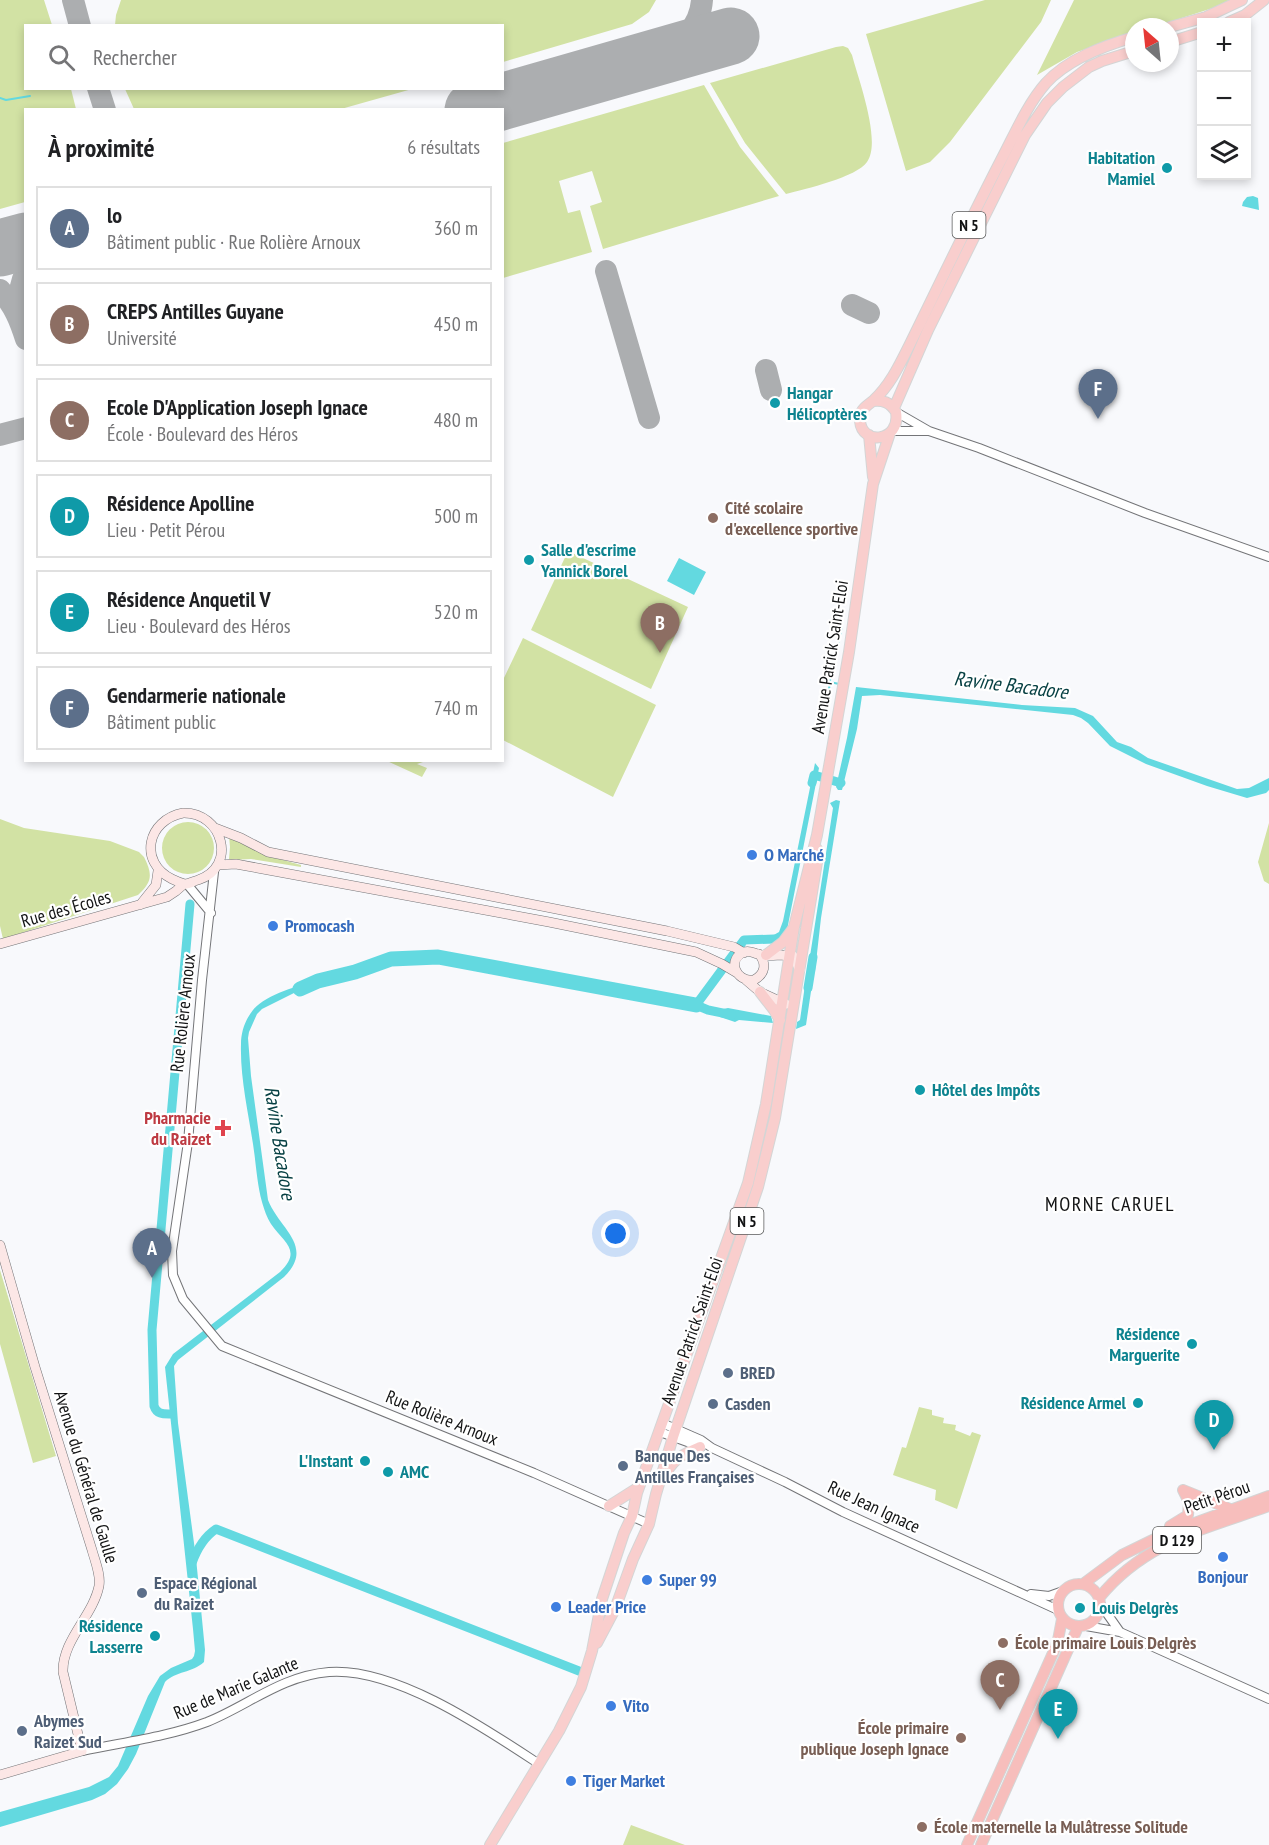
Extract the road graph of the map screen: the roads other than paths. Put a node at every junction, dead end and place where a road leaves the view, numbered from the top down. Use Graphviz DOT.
graph roads {
  1 [pos="1242,0"];
  2 [pos="1264,0"];
  3 [pos="1238,18"];
  4 [pos="1179,24"];
  5 [pos="1197,34"];
  6 [pos="1179,39"];
  7 [pos="1125,40"];
  8 [pos="1125,54"];
  9 [pos="873,401"];
  10 [pos="895,410"];
  11 [pos="928,431"];
  12 [pos="891,432"];
  13 [pos="869,435"];
  14 [pos="873,484"];
  15 [pos="1269,557"];
  16 [pos="215,828"];
  17 [pos="817,835"];
  18 [pos="216,868"];
  19 [pos="158,871"];
  20 [pos="186,884"];
  21 [pos="140,905"];
  22 [pos="210,913"];
  23 [pos="794,927"];
  24 [pos="0,944"];
  25 [pos="740,950"];
  26 [pos="762,954"];
  27 [pos="789,956"];
  28 [pos="730,969"];
  29 [pos="800,970"];
  30 [pos="746,980"];
  31 [pos="760,992"];
  32 [pos="782,1003"];
  33 [pos="795,1006"];
  34 [pos="780,1021"];
  35 [pos="0,1245"];
  36 [pos="661,1427"];
  37 [pos="675,1433"];
  38 [pos="700,1447"];
  39 [pos="712,1448"];
  40 [pos="639,1487"];
  41 [pos="656,1494"];
  42 [pos="1269,1496"];
  43 [pos="609,1506"];
  44 [pos="1269,1506"];
  45 [pos="1230,1509"];
  46 [pos="632,1516"];
  47 [pos="649,1524"];
  48 [pos="1122,1555"];
  49 [pos="1083,1584"];
  50 [pos="1063,1591"];
  51 [pos="1022,1593"];
  52 [pos="1100,1602"];
  53 [pos="1060,1614"];
  54 [pos="1082,1626"];
  55 [pos="1120,1632"];
  56 [pos="592,1651"];
  57 [pos="1269,1699"];
  58 [pos="82,1751"];
  59 [pos="539,1764"];
  60 [pos="0,1775"];
  61 [pos="490,1845"];
  62 [pos="967,1845"];
  63 [pos="981,1845"];
  1 -- 4 [label="main road"];
  2 -- 3 [label="main road"];
  5 -- 6 [label="main road"];
  7 -- 9 [label="main road, N 5"];
  8 -- 10 [label="main road, N 5"];
  9 -- 10 [label="main road"];
  9 -- 13 [label="main road"];
  10 -- 11 [label="street"];
  10 -- 12 [label="main road"];
  11 -- 12 [label="street"];
  11 -- 15 [label="street"];
  12 -- 13 [label="main road"];
  12 -- 14 [label="main road, Avenue Patrick Saint-Eloi / N 5"];
  13 -- 14 [label="main road, Avenue Patrick Saint-Eloi / N 5"];
  14 -- 17 [label="main road, Avenue Patrick Saint-Eloi / N 5"];
  16 -- 18 [label="main road"];
  16 -- 19 [label="main road"];
  16 -- 25 [label="main road"];
  17 -- 23 [label="main road, Avenue Patrick Saint-Eloi / N 5"];
  17 -- 29 [label="main road, Avenue Patrick Saint-Eloi / N 5"];
  18 -- 20 [label="main road"];
  18 -- 22 [label="street, Rue Rolière Arnoux"];
  18 -- 28 [label="main road"];
  19 -- 20 [label="main road"];
  19 -- 21 [label="main road"];
  20 -- 21 [label="main road, Rue des Écoles"];
  20 -- 22 [label="street"];
  21 -- 24 [label="main road, Rue des Écoles"];
  22 -- 43 [label="street, Rue Rolière Arnoux"];
  23 -- 26 [label="main road"];
  23 -- 27 [label="main road, Avenue Patrick Saint-Eloi / N 5"];
  25 -- 26 [label="main road"];
  25 -- 28 [label="main road"];
  26 -- 27 [label="main road"];
  26 -- 30 [label="main road"];
  27 -- 29 [label="main road"];
  27 -- 32 [label="main road, Avenue Patrick Saint-Eloi / N 5"];
  28 -- 30 [label="main road"];
  29 -- 33 [label="main road, Avenue Patrick Saint-Eloi / N 5"];
  30 -- 31 [label="main road"];
  31 -- 32 [label="main road"];
  31 -- 34 [label="main road"];
  32 -- 33 [label="main road"];
  32 -- 34 [label="main road, Avenue Patrick Saint-Eloi / N 5"];
  33 -- 37 [label="main road, Avenue Patrick Saint-Eloi / N 5"];
  34 -- 36 [label="main road, Avenue Patrick Saint-Eloi / N 5"];
  35 -- 58 [label="main road, Avenue du Général de Gaulle"];
  36 -- 37 [label="street, Rue Jean Ignace"];
  36 -- 40 [label="main road, Avenue Patrick Saint-Eloi / N 5"];
  37 -- 38 [label="street, Rue Jean Ignace"];
  37 -- 39 [label="street, Rue Jean Ignace"];
  37 -- 41 [label="main road, Avenue Patrick Saint-Eloi / N 5"];
  38 -- 39 [label="street, Rue Jean Ignace"];
  38 -- 41 [label="main road"];
  39 -- 51 [label="street, Rue Jean Ignace"];
  40 -- 43 [label="main road"];
  40 -- 46 [label="main road, Avenue Patrick Saint-Eloi / N 5"];
  41 -- 47 [label="main road, Avenue Patrick Saint-Eloi / N 5"];
  42 -- 45 [label="highway, Petit Pérou"];
  43 -- 46 [label="street, Rue Rolière Arnoux"];
  44 -- 52 [label="highway, Petit Pérou / D 129"];
  45 -- 48 [label="highway, Petit Pérou / D 129"];
  45 -- 48 [label="highway"];
  46 -- 47 [label="street, Rue Rolière Arnoux"];
  46 -- 56 [label="main road, Avenue Patrick Saint-Eloi / N 5"];
  47 -- 56 [label="main road, Avenue Patrick Saint-Eloi / N 5"];
  48 -- 49 [label="highway, Petit Pérou / D 129"];
  49 -- 50 [label="highway, D 129"];
  49 -- 52 [label="highway"];
  50 -- 51 [label="street, Rue Jean Ignace"];
  50 -- 53 [label="highway"];
  51 -- 53 [label="street, Rue Jean Ignace"];
  52 -- 54 [label="highway, D 129"];
  52 -- 55 [label="street"];
  53 -- 54 [label="highway"];
  53 -- 62 [label="highway"];
  54 -- 55 [label="street"];
  54 -- 63 [label="highway, D 129"];
  55 -- 57 [label="street"];
  56 -- 59 [label="main road, Avenue Patrick Saint-Eloi / N 5"];
  58 -- 59 [label="street, Rue de Marie Galante"];
  58 -- 60 [label="main road, Rue de Marie Galante"];
  59 -- 61 [label="main road, Avenue Patrick Saint-Eloi / N 5"];
}
